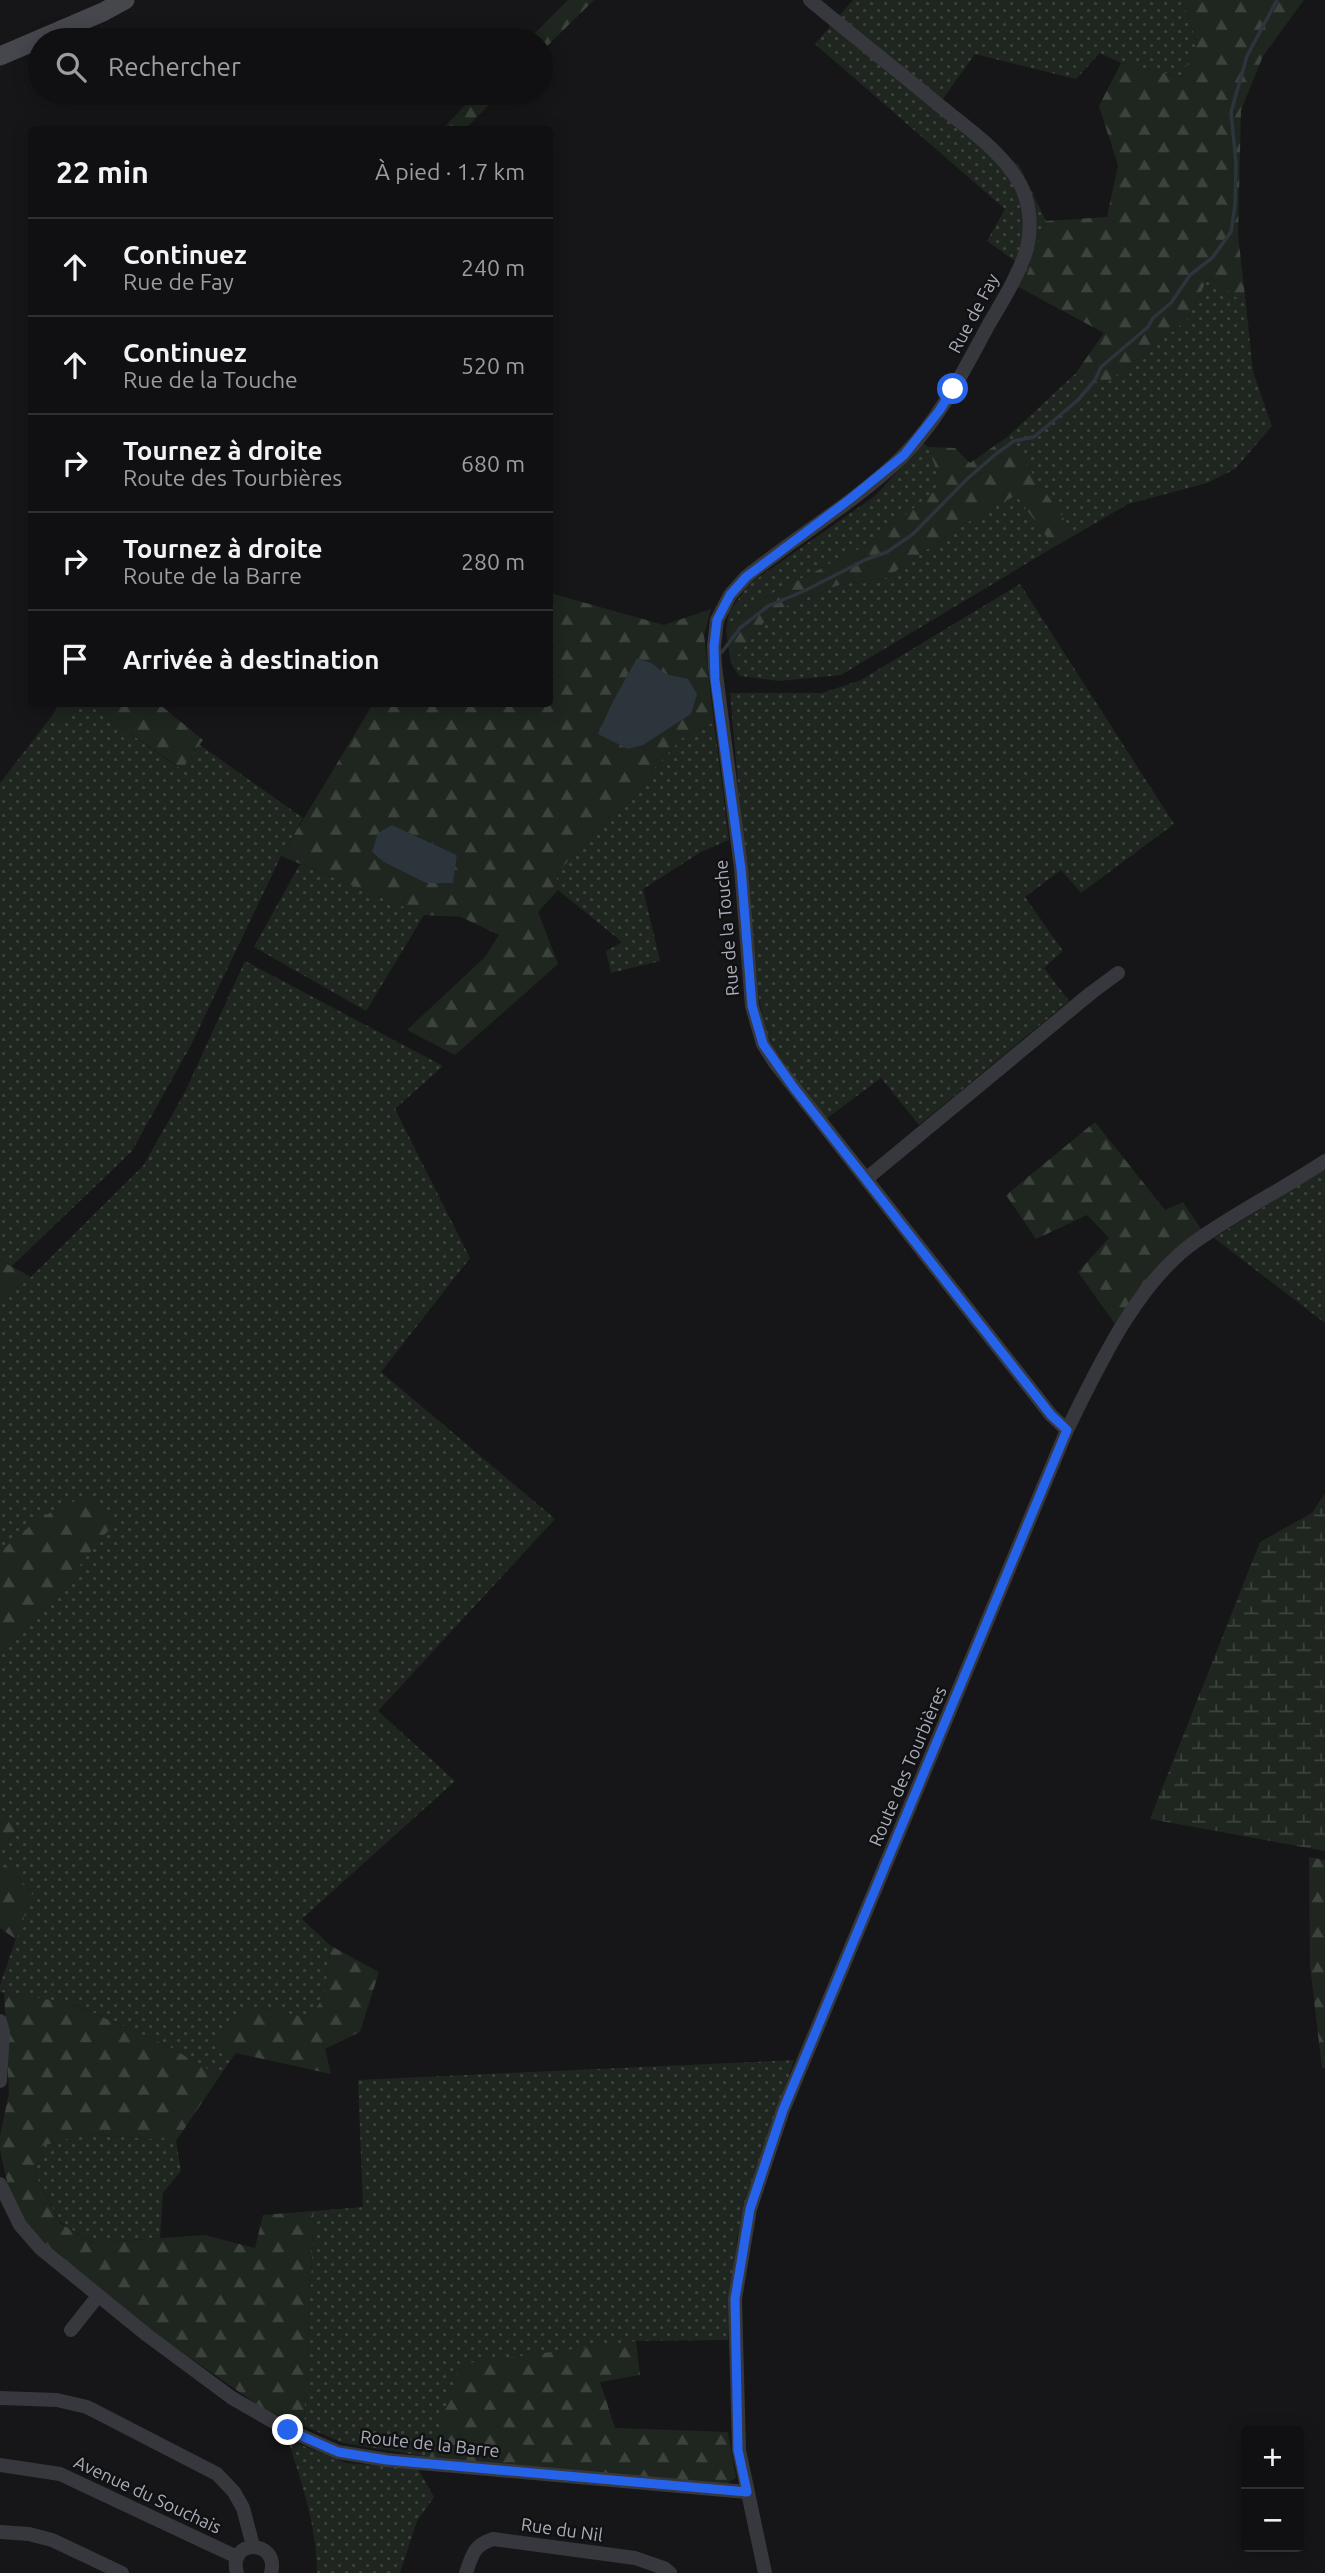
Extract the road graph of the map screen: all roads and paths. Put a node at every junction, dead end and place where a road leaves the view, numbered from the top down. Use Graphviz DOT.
graph roads {
  1 [pos="125,0"];
  2 [pos="810,0"];
  3 [pos="66,28"];
  4 [pos="28,44"];
  5 [pos="0,56"];
  6 [pos="715,680"];
  7 [pos="1118,973"];
  8 [pos="1325,1161"];
  9 [pos="866,1179"];
  10 [pos="1067,1430"];
  11 [pos="0,2021"];
  12 [pos="0,2081"];
  13 [pos="0,2184"];
  14 [pos="98,2295"];
  15 [pos="71,2330"];
  16 [pos="0,2398"];
  17 [pos="0,2465"];
  18 [pos="747,2492"];
  19 [pos="0,2532"];
  20 [pos="253,2546"];
  21 [pos="237,2557"];
  22 [pos="122,2573"];
  23 [pos="237,2573"];
  24 [pos="272,2573"];
  25 [pos="466,2573"];
  26 [pos="670,2573"];
  27 [pos="765,2573"];
  1 -- 3 [label="main road"];
  2 -- 6 [label="street, Rue de Fay"];
  4 -- 5 [label="main road"];
  6 -- 9 [label="street, Rue de la Touche"];
  7 -- 9 [label="street"];
  8 -- 10 [label="street, Route des Tourbières"];
  9 -- 10 [label="street, Rue de la Touche"];
  10 -- 18 [label="street, Route des Tourbières"];
  11 -- 12 [label="street"];
  13 -- 14 [label="street, Route de la Barre"];
  14 -- 15 [label="street"];
  14 -- 18 [label="street, Route de la Barre"];
  16 -- 20 [label="street"];
  17 -- 21 [label="street, Avenue du Souchais"];
  18 -- 27 [label="street"];
  19 -- 22 [label="street"];
  20 -- 21 [label="street"];
  20 -- 24 [label="street"];
  21 -- 23 [label="street"];
  25 -- 26 [label="street, Rue du Nil"];
}
